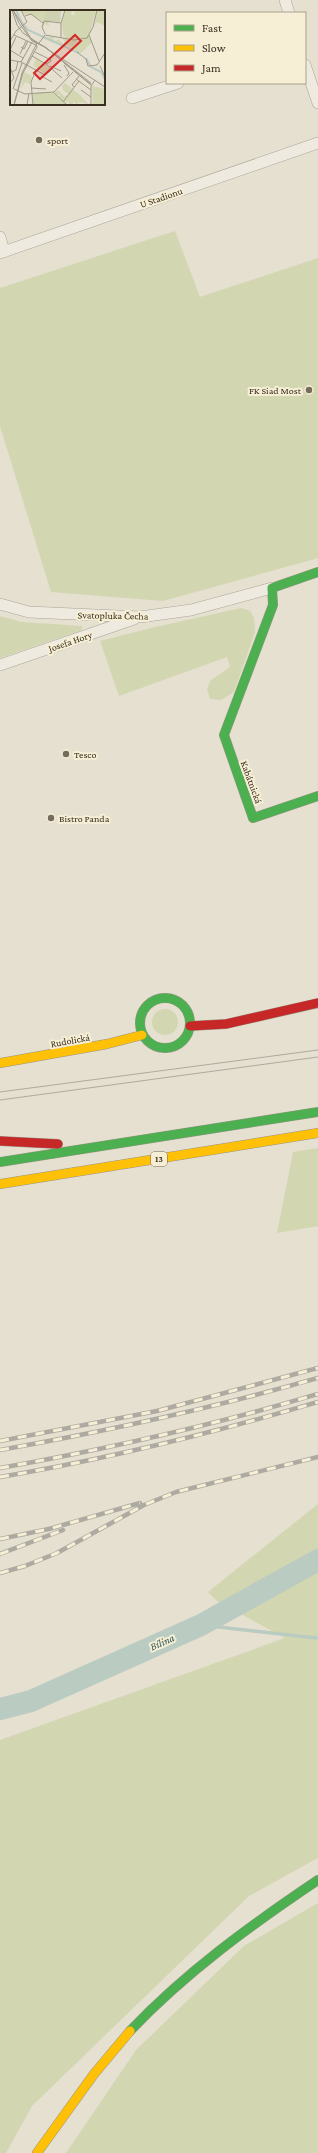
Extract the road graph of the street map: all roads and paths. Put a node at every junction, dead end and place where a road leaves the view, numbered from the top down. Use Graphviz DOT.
graph roads {
  1 [pos="285,0"];
  2 [pos="289,12"];
  3 [pos="306,68"];
  4 [pos="175,84"];
  5 [pos="132,98"];
  6 [pos="318,104"];
  7 [pos="318,144"];
  8 [pos="0,236"];
  9 [pos="2,252"];
  10 [pos="318,572"];
  11 [pos="272,588"];
  12 [pos="0,604"];
  13 [pos="140,617"];
  14 [pos="0,665"];
  15 [pos="318,796"];
  16 [pos="318,1003"];
  17 [pos="190,1026"];
  18 [pos="142,1035"];
  19 [pos="0,1063"];
  20 [pos="318,1112"];
  21 [pos="318,1133"];
  22 [pos="0,1141"];
  23 [pos="106,1144"];
  24 [pos="0,1162"];
  25 [pos="0,1184"];
  26 [pos="318,1880"];
  27 [pos="37,2153"];
  1 -- 2 [label="street"];
  3 -- 6 [label="street"];
  4 -- 5 [label="street"];
  7 -- 9 [label="street, U Stadionu"];
  8 -- 9 [label="street, U Stadionu"];
  10 -- 11 [label="main road, Svatopluka Čecha"];
  11 -- 13 [label="street, Svatopluka Čecha"];
  11 -- 15 [label="main road, Kabátnická"];
  12 -- 13 [label="street, Svatopluka Čecha"];
  13 -- 14 [label="street, Josefa Hory"];
  16 -- 17 [label="main road"];
  17 -- 18 [label="main road"];
  17 -- 18 [label="main road"];
  18 -- 19 [label="main road, Rudolická"];
  20 -- 23 [label="main road, 13"];
  21 -- 25 [label="main road, 13"];
  22 -- 23 [label="main road"];
  23 -- 24 [label="main road, 13"];
  26 -- 27 [label="main road"];
}
